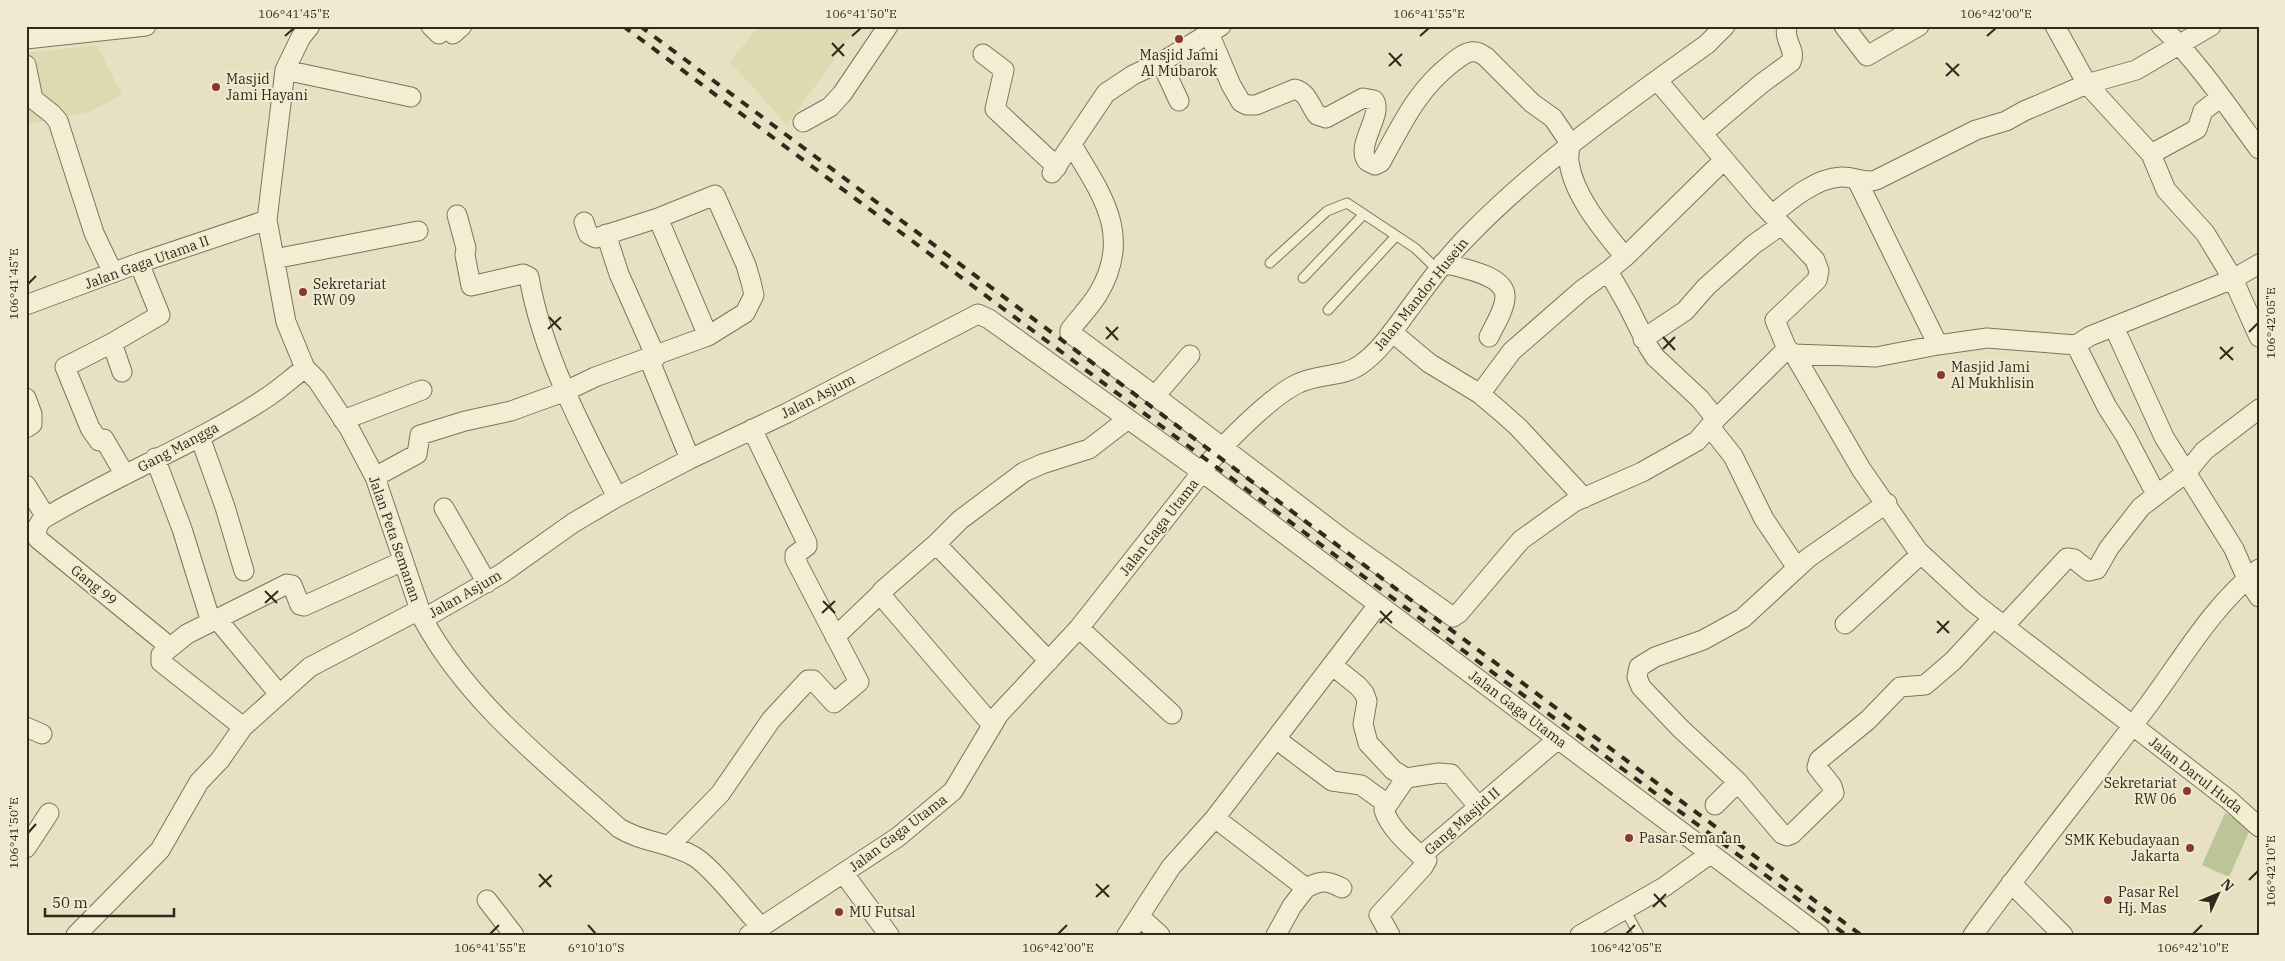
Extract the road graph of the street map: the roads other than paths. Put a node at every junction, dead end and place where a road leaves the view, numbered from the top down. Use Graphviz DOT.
graph roads {
  1 [pos="146,26"];
  2 [pos="888,26"];
  3 [pos="1725,26"];
  4 [pos="1787,26"];
  5 [pos="1844,26"];
  6 [pos="1919,26"];
  7 [pos="2055,26"];
  8 [pos="2161,26"];
  9 [pos="2211,26"];
  10 [pos="1212,29"];
  11 [pos="299,30"];
  12 [pos="26,39"];
  13 [pos="2179,44"];
  14 [pos="983,54"];
  15 [pos="1161,62"];
  16 [pos="26,65"];
  17 [pos="285,70"];
  18 [pos="1657,80"];
  19 [pos="2086,84"];
  20 [pos="410,97"];
  21 [pos="2221,97"];
  22 [pos="1179,101"];
  23 [pos="803,122"];
  24 [pos="1703,133"];
  25 [pos="1570,143"];
  26 [pos="1072,145"];
  27 [pos="2259,149"];
  28 [pos="2151,154"];
  29 [pos="1724,160"];
  30 [pos="1857,180"];
  31 [pos="457,214"];
  32 [pos="1364,214"];
  33 [pos="658,218"];
  34 [pos="267,220"];
  35 [pos="1777,220"];
  36 [pos="584,222"];
  37 [pos="418,231"];
  38 [pos="606,234"];
  39 [pos="1396,236"];
  40 [pos="1625,257"];
  41 [pos="274,259"];
  42 [pos="139,263"];
  43 [pos="1270,263"];
  44 [pos="2259,264"];
  45 [pos="1441,266"];
  46 [pos="1608,271"];
  47 [pos="113,273"];
  48 [pos="1304,278"];
  49 [pos="2233,279"];
  50 [pos="26,305"];
  51 [pos="1328,310"];
  52 [pos="2114,327"];
  53 [pos="1392,332"];
  54 [pos="708,336"];
  55 [pos="1489,337"];
  56 [pos="2259,337"];
  57 [pos="1643,339"];
  58 [pos="112,343"];
  59 [pos="1938,344"];
  60 [pos="2076,345"];
  61 [pos="1790,351"];
  62 [pos="1190,355"];
  63 [pos="653,358"];
  64 [pos="305,368"];
  65 [pos="122,372"];
  66 [pos="422,390"];
  67 [pos="566,391"];
  68 [pos="1480,394"];
  69 [pos="1154,396"];
  70 [pos="27,401"];
  71 [pos="2259,409"];
  72 [pos="1128,419"];
  73 [pos="343,420"];
  74 [pos="1713,423"];
  75 [pos="26,428"];
  76 [pos="752,429"];
  77 [pos="200,437"];
  78 [pos="1222,448"];
  79 [pos="155,458"];
  80 [pos="690,458"];
  81 [pos="1202,472"];
  82 [pos="2187,472"];
  83 [pos="125,475"];
  84 [pos="375,477"];
  85 [pos="26,485"];
  86 [pos="2156,494"];
  87 [pos="617,497"];
  88 [pos="1584,498"];
  89 [pos="1887,503"];
  90 [pos="444,508"];
  91 [pos="36,525"];
  92 [pos="936,544"];
  93 [pos="1921,554"];
  94 [pos="403,560"];
  95 [pos="1797,568"];
  96 [pos="244,571"];
  97 [pos="2253,574"];
  98 [pos="487,583"];
  99 [pos="880,594"];
  100 [pos="2259,597"];
  101 [pos="1378,605"];
  102 [pos="421,614"];
  103 [pos="214,621"];
  104 [pos="1999,622"];
  105 [pos="1845,624"];
  106 [pos="1079,628"];
  107 [pos="835,637"];
  108 [pos="170,647"];
  109 [pos="1049,661"];
  110 [pos="1332,665"];
  111 [pos="279,694"];
  112 [pos="1172,714"];
  113 [pos="992,725"];
  114 [pos="2133,725"];
  115 [pos="244,727"];
  116 [pos="1276,739"];
  117 [pos="1558,739"];
  118 [pos="1406,778"];
  119 [pos="1738,782"];
  120 [pos="1387,804"];
  121 [pos="1715,805"];
  122 [pos="1478,806"];
  123 [pos="49,813"];
  124 [pos="1215,818"];
  125 [pos="2259,827"];
  126 [pos="670,846"];
  127 [pos="26,848"];
  128 [pos="1710,854"];
  129 [pos="1421,856"];
  130 [pos="844,874"];
  131 [pos="2011,883"];
  132 [pos="1306,888"];
  133 [pos="1342,888"];
  134 [pos="487,900"];
  135 [pos="1625,910"];
  136 [pos="1140,917"];
  137 [pos="755,931"];
  138 [pos="76,935"];
  139 [pos="514,935"];
  140 [pos="888,935"];
  141 [pos="1127,935"];
  142 [pos="1160,935"];
  143 [pos="1276,935"];
  144 [pos="1390,935"];
  145 [pos="1580,935"];
  146 [pos="1640,935"];
  147 [pos="1819,935"];
  148 [pos="1973,935"];
  149 [pos="2063,935"];
  1 -- 12 [label="street"];
  2 -- 23 [label="street"];
  3 -- 18 [label="street, Jalan Mandor Husein"];
  4 -- 24 [label="street"];
  5 -- 6 [label="street"];
  7 -- 19 [label="street"];
  8 -- 13 [label="street"];
  9 -- 13 [label="street"];
  10 -- 15 [label="street"];
  10 -- 25 [label="street"];
  11 -- 17 [label="street, Jalan Peta Semanan"];
  13 -- 19 [label="street"];
  13 -- 21 [label="street"];
  14 -- 26 [label="street"];
  15 -- 22 [label="street"];
  15 -- 26 [label="street"];
  16 -- 47 [label="street"];
  17 -- 20 [label="street"];
  17 -- 34 [label="street, Jalan Peta Semanan"];
  18 -- 24 [label="street"];
  18 -- 25 [label="street, Jalan Mandor Husein"];
  19 -- 28 [label="street"];
  19 -- 30 [label="street"];
  21 -- 27 [label="street"];
  21 -- 28 [label="street"];
  24 -- 29 [label="street"];
  25 -- 40 [label="street"];
  25 -- 45 [label="street, Jalan Mandor Husein"];
  26 -- 69 [label="street"];
  28 -- 49 [label="street"];
  29 -- 35 [label="street"];
  29 -- 40 [label="street"];
  30 -- 35 [label="street"];
  30 -- 59 [label="street"];
  31 -- 67 [label="street"];
  32 -- 39 [label="lane"];
  32 -- 43 [label="lane"];
  32 -- 48 [label="lane"];
  33 -- 38 [label="street"];
  33 -- 54 [label="street"];
  33 -- 54 [label="street"];
  34 -- 41 [label="street, Jalan Peta Semanan"];
  34 -- 42 [label="street, Jalan Gaga Utama II"];
  35 -- 57 [label="street"];
  35 -- 61 [label="street, Jalan Darul Huda"];
  36 -- 38 [label="street"];
  37 -- 41 [label="street"];
  38 -- 63 [label="street"];
  39 -- 45 [label="lane"];
  39 -- 51 [label="lane"];
  40 -- 46 [label="street"];
  41 -- 64 [label="street, Jalan Peta Semanan"];
  42 -- 47 [label="street, Jalan Gaga Utama II"];
  42 -- 58 [label="street"];
  44 -- 49 [label="street"];
  45 -- 53 [label="street, Jalan Mandor Husein"];
  45 -- 55 [label="street"];
  46 -- 57 [label="street"];
  46 -- 68 [label="street"];
  47 -- 50 [label="street, Jalan Gaga Utama II"];
  49 -- 52 [label="street"];
  49 -- 56 [label="street"];
  52 -- 60 [label="street"];
  52 -- 82 [label="street"];
  53 -- 68 [label="street"];
  53 -- 78 [label="street, Jalan Mandor Husein"];
  54 -- 63 [label="street"];
  57 -- 74 [label="street"];
  58 -- 65 [label="street"];
  58 -- 83 [label="street"];
  59 -- 60 [label="street"];
  59 -- 61 [label="street"];
  60 -- 86 [label="street"];
  61 -- 74 [label="street"];
  61 -- 89 [label="street, Jalan Darul Huda"];
  62 -- 69 [label="street"];
  63 -- 67 [label="street"];
  63 -- 80 [label="street"];
  64 -- 73 [label="street, Jalan Peta Semanan"];
  64 -- 77 [label="street, Gang Mangga"];
  66 -- 73 [label="street"];
  67 -- 84 [label="street"];
  67 -- 87 [label="street"];
  68 -- 88 [label="street"];
  69 -- 78 [label="street"];
  70 -- 75 [label="street"];
  71 -- 82 [label="street"];
  72 -- 76 [label="street, Jalan Asjum"];
  72 -- 81 [label="street, Jalan Asjum"];
  72 -- 92 [label="street"];
  73 -- 84 [label="street, Jalan Peta Semanan"];
  74 -- 88 [label="street"];
  74 -- 95 [label="street"];
  76 -- 80 [label="street, Jalan Asjum"];
  76 -- 107 [label="street"];
  77 -- 79 [label="street, Gang Mangga"];
  77 -- 96 [label="street"];
  78 -- 81 [label="street, Jalan Mandor Husein"];
  78 -- 88 [label="street"];
  79 -- 83 [label="street, Gang Mangga"];
  79 -- 103 [label="street"];
  80 -- 87 [label="street, Jalan Asjum"];
  81 -- 101 [label="street, Jalan Gaga Utama"];
  81 -- 106 [label="street, Jalan Gaga Utama"];
  82 -- 86 [label="street"];
  82 -- 97 [label="street"];
  83 -- 91 [label="street, Gang Mangga"];
  84 -- 94 [label="street, Jalan Peta Semanan"];
  85 -- 91 [label="street, Gang 99"];
  86 -- 104 [label="street"];
  87 -- 98 [label="street, Jalan Asjum"];
  89 -- 93 [label="street, Jalan Darul Huda"];
  89 -- 95 [label="street"];
  90 -- 98 [label="street"];
  91 -- 108 [label="street, Gang 99"];
  92 -- 99 [label="street"];
  92 -- 109 [label="street"];
  93 -- 104 [label="street, Jalan Darul Huda"];
  93 -- 105 [label="street"];
  94 -- 102 [label="street, Jalan Peta Semanan"];
  94 -- 103 [label="street"];
  95 -- 119 [label="street"];
  97 -- 100 [label="street"];
  97 -- 114 [label="street"];
  98 -- 102 [label="street, Jalan Asjum"];
  99 -- 107 [label="street"];
  99 -- 113 [label="street"];
  101 -- 110 [label="street"];
  101 -- 117 [label="street, Jalan Gaga Utama"];
  102 -- 111 [label="street, Jalan Asjum"];
  102 -- 126 [label="street, Jalan Peta Semanan"];
  103 -- 108 [label="street"];
  103 -- 111 [label="street"];
  104 -- 114 [label="street, Jalan Darul Huda"];
  104 -- 119 [label="street"];
  106 -- 109 [label="street, Jalan Gaga Utama"];
  106 -- 112 [label="street"];
  107 -- 126 [label="street"];
  108 -- 115 [label="street"];
  109 -- 113 [label="street, Jalan Gaga Utama"];
  110 -- 116 [label="street"];
  110 -- 118 [label="street"];
  111 -- 115 [label="street, Jalan Asjum"];
  113 -- 130 [label="street, Jalan Gaga Utama"];
  114 -- 125 [label="street, Jalan Darul Huda"];
  114 -- 131 [label="street"];
  115 -- 138 [label="street, Jalan Asjum"];
  116 -- 120 [label="street"];
  116 -- 124 [label="street"];
  117 -- 122 [label="street, Gang Masjid II"];
  117 -- 128 [label="street, Jalan Gaga Utama"];
  118 -- 120 [label="street"];
  118 -- 122 [label="street"];
  119 -- 121 [label="street"];
  120 -- 129 [label="street"];
  122 -- 129 [label="street, Gang Masjid II"];
  123 -- 127 [label="street"];
  124 -- 132 [label="street"];
  124 -- 136 [label="street"];
  126 -- 137 [label="street, Jalan Peta Semanan"];
  128 -- 135 [label="street"];
  128 -- 147 [label="street, Jalan Gaga Utama"];
  129 -- 144 [label="street, Gang Masjid II"];
  130 -- 137 [label="street, Jalan Gaga Utama"];
  130 -- 140 [label="street"];
  131 -- 148 [label="street"];
  131 -- 149 [label="street"];
  132 -- 133 [label="street"];
  132 -- 143 [label="street"];
  134 -- 139 [label="street"];
  135 -- 145 [label="street"];
  135 -- 146 [label="lane"];
  136 -- 141 [label="street"];
  136 -- 142 [label="street"];
}
